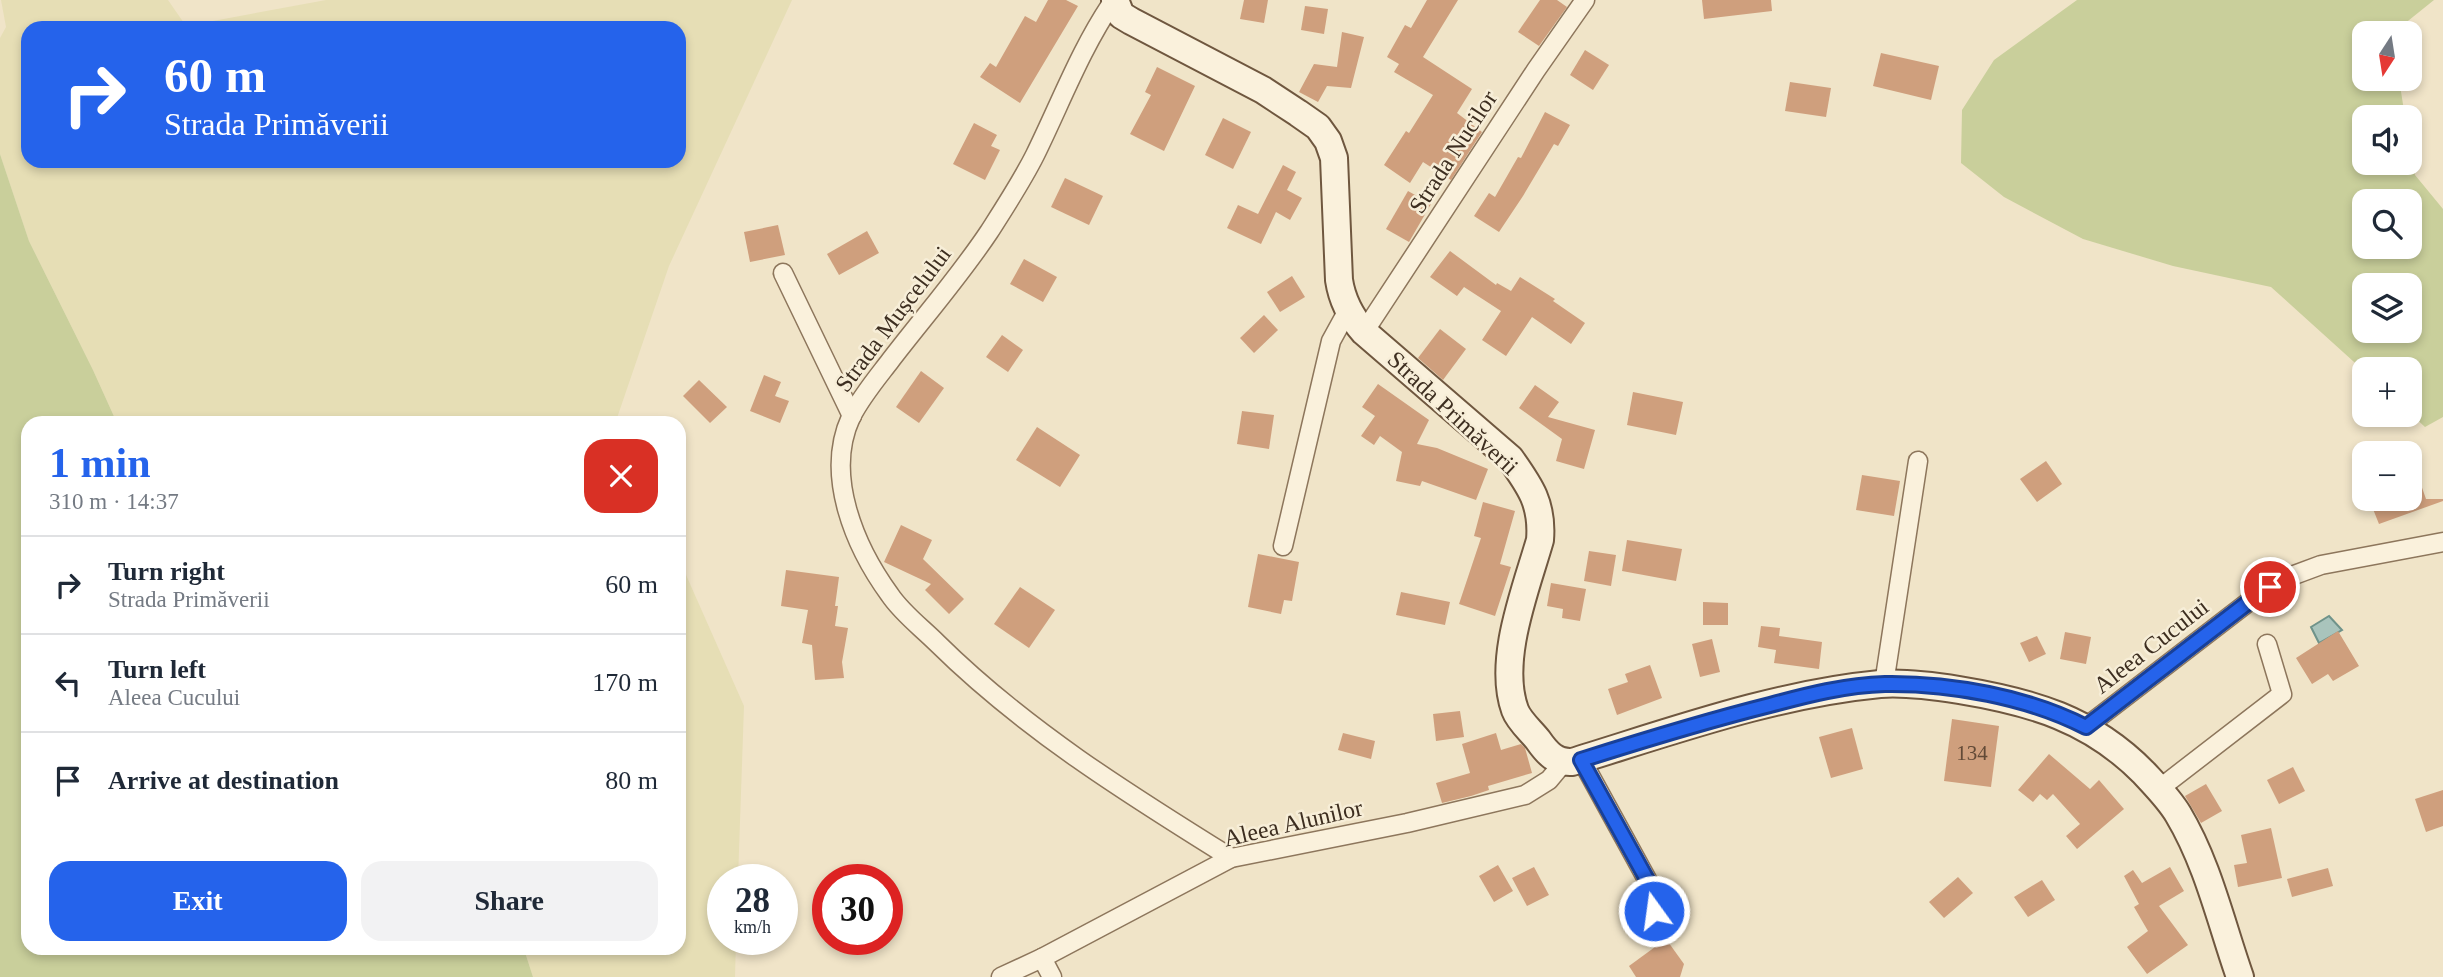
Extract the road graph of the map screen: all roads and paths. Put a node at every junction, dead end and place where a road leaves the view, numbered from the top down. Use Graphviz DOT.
graph roads {
  1 [pos="1115,0"];
  2 [pos="1584,0"];
  3 [pos="783,273"];
  4 [pos="1348,310"];
  5 [pos="1364,332"];
  6 [pos="852,416"];
  7 [pos="1919,461"];
  8 [pos="2443,542"];
  9 [pos="1283,546"];
  10 [pos="2267,644"];
  11 [pos="1884,684"];
  12 [pos="2086,727"];
  13 [pos="1573,761"];
  14 [pos="2159,789"];
  15 [pos="1231,858"];
  16 [pos="1646,923"];
  17 [pos="1042,958"];
  18 [pos="1001,977"];
  19 [pos="1052,977"];
  20 [pos="2240,977"];
  1 -- 4 [label="street, Strada Primăverii"];
  1 -- 6 [label="street, Strada Mușcelului"];
  2 -- 5 [label="street, Strada Nucilor"];
  3 -- 6 [label="street"];
  4 -- 5 [label="street, Strada Primăverii"];
  4 -- 9 [label="street"];
  5 -- 13 [label="street, Strada Primăverii"];
  6 -- 15 [label="street, Strada Mușcelului"];
  7 -- 11 [label="street"];
  8 -- 12 [label="street, Aleea Cucului"];
  10 -- 14 [label="street"];
  11 -- 12 [label="street"];
  11 -- 13 [label="street"];
  12 -- 14 [label="street"];
  13 -- 15 [label="street, Aleea Alunilor"];
  13 -- 16 [label="street"];
  14 -- 20 [label="street"];
  15 -- 17 [label="street, Aleea Alunilor"];
  17 -- 18 [label="street, Aleea Alunilor"];
  17 -- 19 [label="street"];
}
